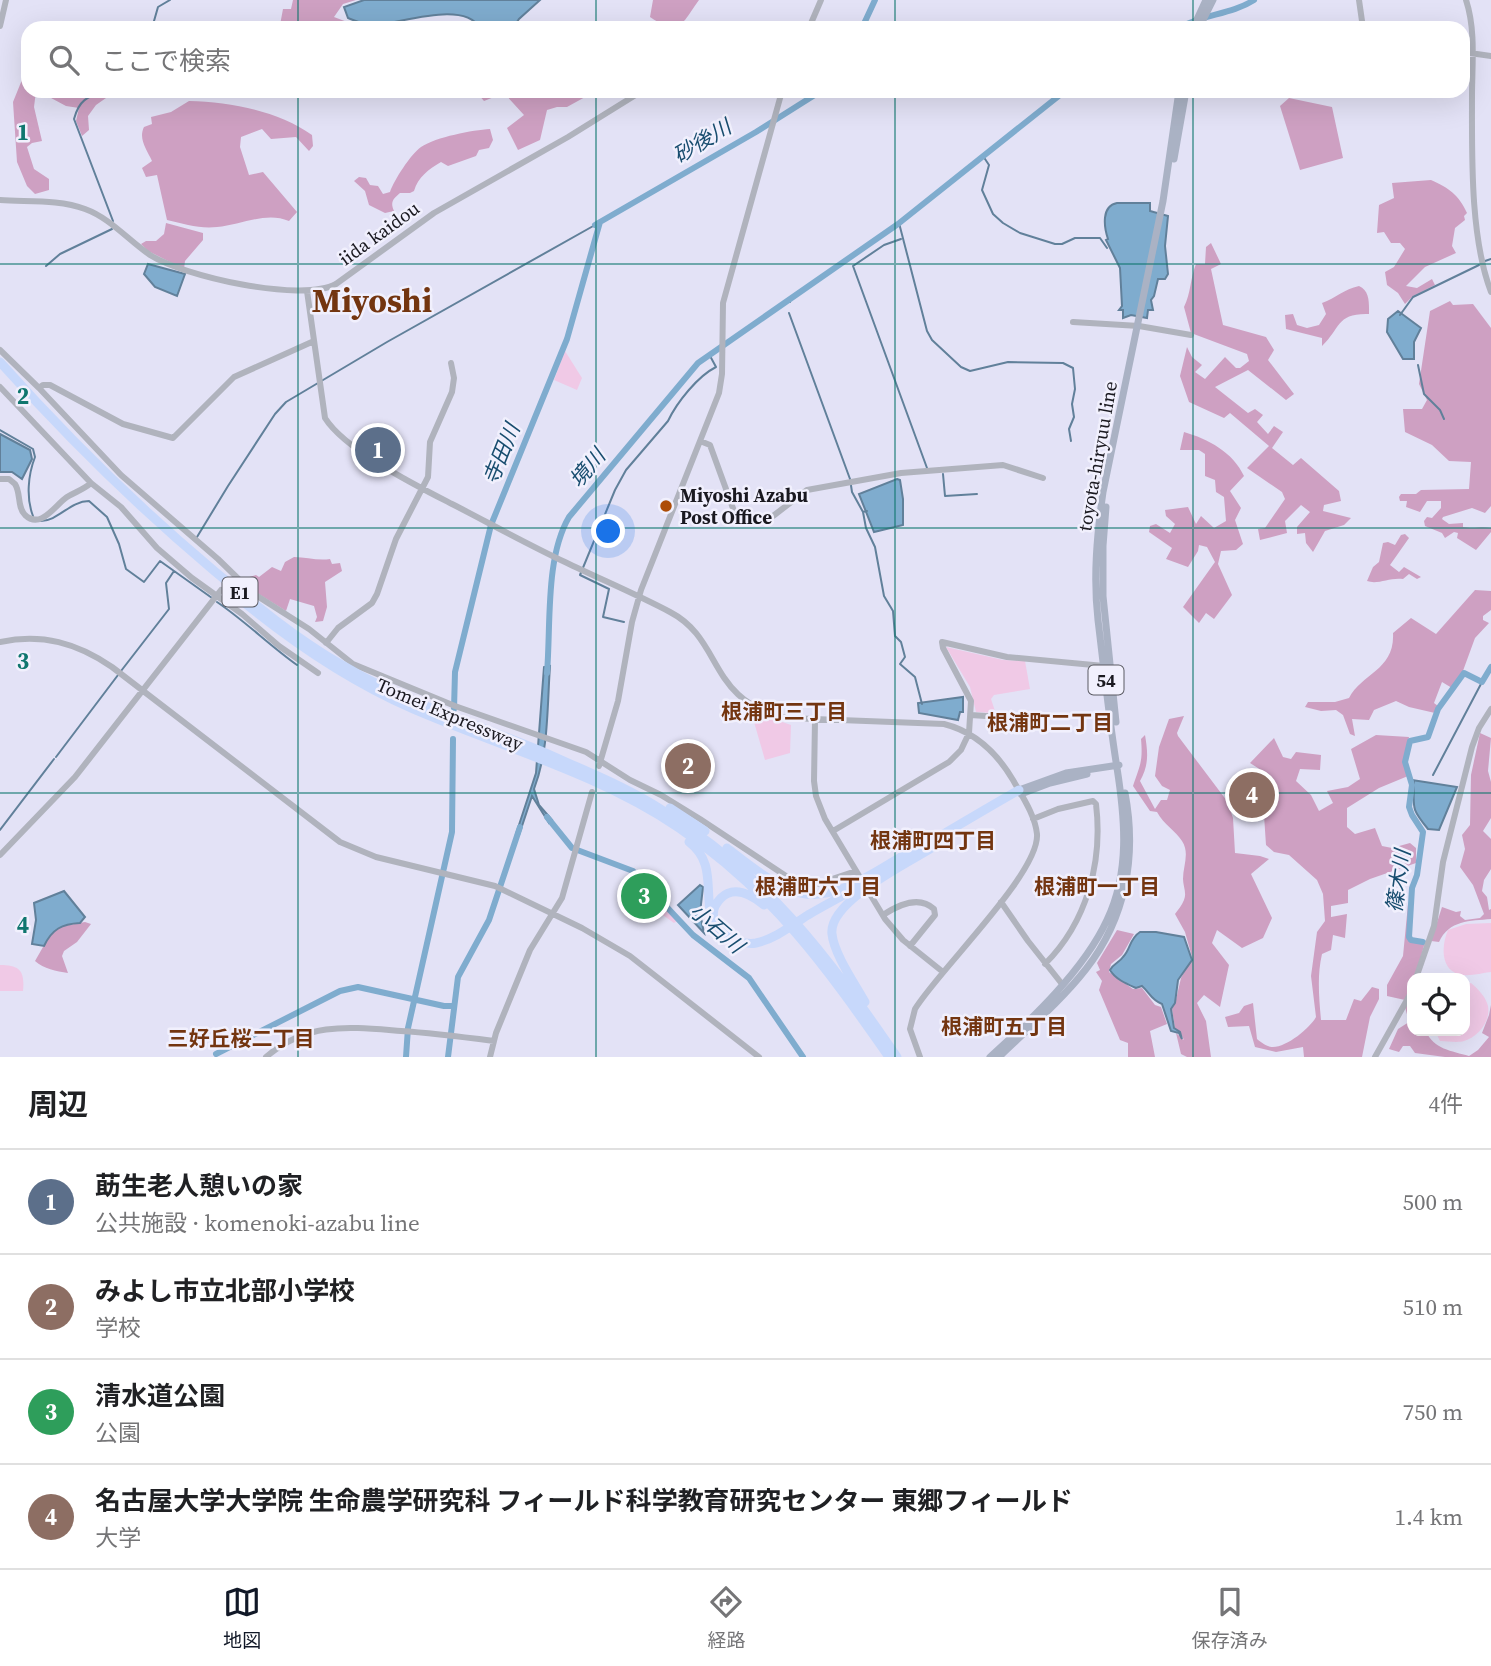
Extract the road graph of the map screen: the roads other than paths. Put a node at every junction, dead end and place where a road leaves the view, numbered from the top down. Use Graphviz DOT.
graph roads {
  1 [pos="6,0"];
  2 [pos="819,0"];
  3 [pos="1359,0"];
  4 [pos="1466,0"];
  5 [pos="1208,4"];
  6 [pos="810,21"];
  7 [pos="1197,21"];
  8 [pos="1202,21"];
  9 [pos="1362,21"];
  10 [pos="0,26"];
  11 [pos="1470,53"];
  12 [pos="1473,53"];
  13 [pos="1491,56"];
  14 [pos="631,98"];
  15 [pos="780,98"];
  16 [pos="1178,98"];
  17 [pos="1185,98"];
  18 [pos="0,200"];
  19 [pos="1163,201"];
  20 [pos="307,291"];
  21 [pos="1491,292"];
  22 [pos="1073,322"];
  23 [pos="1139,322"];
  24 [pos="1191,335"];
  25 [pos="314,341"];
  26 [pos="0,350"];
  27 [pos="0,362"];
  28 [pos="1131,362"];
  29 [pos="452,363"];
  30 [pos="0,371"];
  31 [pos="0,387"];
  32 [pos="39,387"];
  33 [pos="700,441"];
  34 [pos="0,478"];
  35 [pos="1043,478"];
  36 [pos="91,483"];
  37 [pos="423,489"];
  38 [pos="218,593"];
  39 [pos="639,597"];
  40 [pos="0,642"];
  41 [pos="326,643"];
  42 [pos="1104,666"];
  43 [pos="318,673"];
  44 [pos="142,691"];
  45 [pos="1491,709"];
  46 [pos="971,715"];
  47 [pos="1000,716"];
  48 [pos="815,720"];
  49 [pos="966,732"];
  50 [pos="532,751"];
  51 [pos="550,757"];
  52 [pos="599,763"];
  53 [pos="1119,766"];
  54 [pos="567,771"];
  55 [pos="592,792"];
  56 [pos="1020,792"];
  57 [pos="1033,819"];
  58 [pos="833,831"];
  59 [pos="0,855"];
  60 [pos="901,861"];
  61 [pos="880,872"];
  62 [pos="858,874"];
  63 [pos="870,888"];
  64 [pos="1001,902"];
  65 [pos="553,914"];
  66 [pos="883,915"];
  67 [pos="811,916"];
  68 [pos="781,933"];
  69 [pos="910,946"];
  70 [pos="1045,964"];
  71 [pos="943,972"];
  72 [pos="1418,973"];
  73 [pos="1062,984"];
  74 [pos="1407,1000"];
  75 [pos="878,1036"];
  76 [pos="494,1041"];
  77 [pos="266,1057"];
  78 [pos="490,1057"];
  79 [pos="759,1057"];
  80 [pos="889,1057"];
  81 [pos="897,1057"];
  82 [pos="920,1057"];
  83 [pos="990,1057"];
  84 [pos="999,1057"];
  85 [pos="1375,1057"];
  1 -- 10 [label="street"];
  2 -- 6 [label="street"];
  3 -- 9 [label="street"];
  4 -- 12 [label="street"];
  5 -- 7 [label="main road"];
  5 -- 8 [label="main road"];
  11 -- 12 [label="street"];
  12 -- 13 [label="street"];
  12 -- 21 [label="street"];
  14 -- 20 [label="street, iida kaidou"];
  15 -- 33 [label="street"];
  16 -- 19 [label="main road, toyota-hiryuu line / 54"];
  17 -- 19 [label="main road, toyota-hiryuu line / 54"];
  18 -- 20 [label="street, iida kaidou"];
  19 -- 23 [label="main road, toyota-hiryuu line / 54"];
  20 -- 25 [label="street"];
  22 -- 23 [label="street"];
  23 -- 24 [label="street"];
  23 -- 28 [label="main road, toyota-hiryuu line / 54"];
  25 -- 32 [label="street"];
  25 -- 37 [label="street"];
  26 -- 32 [label="street"];
  27 -- 50 [label="highway, Tomei Expressway / E1"];
  28 -- 42 [label="main road, toyota-hiryuu line / 54"];
  28 -- 53 [label="main road, toyota-hiryuu line / 54"];
  29 -- 37 [label="street"];
  30 -- 50 [label="highway, Tomei Expressway / E1"];
  31 -- 36 [label="street"];
  32 -- 41 [label="street"];
  33 -- 35 [label="street"];
  33 -- 39 [label="street"];
  34 -- 36 [label="street"];
  36 -- 38 [label="street"];
  37 -- 39 [label="street"];
  37 -- 41 [label="street"];
  38 -- 43 [label="street"];
  38 -- 44 [label="street"];
  39 -- 48 [label="street"];
  39 -- 52 [label="street"];
  40 -- 44 [label="street"];
  41 -- 52 [label="street"];
  42 -- 46 [label="street"];
  42 -- 53 [label="main road, toyota-hiryuu line / 54"];
  44 -- 59 [label="street"];
  44 -- 65 [label="street"];
  45 -- 72 [label="street"];
  46 -- 47 [label="street"];
  46 -- 49 [label="street"];
  48 -- 49 [label="street"];
  48 -- 58 [label="street"];
  49 -- 56 [label="street"];
  49 -- 58 [label="street"];
  50 -- 51 [label="highway, Tomei Expressway / E1"];
  51 -- 54 [label="highway, Tomei Expressway / E1"];
  51 -- 61 [label="highway"];
  51 -- 75 [label="highway, Tomei Expressway / E1"];
  52 -- 62 [label="street"];
  53 -- 56 [label="main road"];
  53 -- 73 [label="main road, toyota-hiryuu line / 54"];
  53 -- 84 [label="main road, toyota-hiryuu line / 54"];
  54 -- 68 [label="highway"];
  54 -- 75 [label="highway, Tomei Expressway / E1"];
  55 -- 65 [label="street"];
  56 -- 57 [label="street"];
  56 -- 60 [label="highway"];
  57 -- 64 [label="street"];
  57 -- 70 [label="street"];
  58 -- 62 [label="street"];
  60 -- 61 [label="highway"];
  60 -- 63 [label="highway"];
  61 -- 67 [label="highway"];
  62 -- 63 [label="street"];
  63 -- 66 [label="street"];
  63 -- 67 [label="highway"];
  63 -- 75 [label="highway"];
  64 -- 70 [label="street"];
  64 -- 71 [label="street"];
  65 -- 76 [label="street"];
  65 -- 79 [label="street"];
  66 -- 69 [label="street"];
  66 -- 69 [label="street"];
  67 -- 68 [label="highway"];
  68 -- 75 [label="highway"];
  69 -- 71 [label="street"];
  70 -- 73 [label="street"];
  71 -- 82 [label="street"];
  73 -- 83 [label="main road, toyota-hiryuu line / 54"];
  74 -- 85 [label="street"];
  75 -- 80 [label="highway, Tomei Expressway / E1"];
  75 -- 81 [label="highway, Tomei Expressway / E1"];
  76 -- 77 [label="street"];
  76 -- 78 [label="street"];
}
